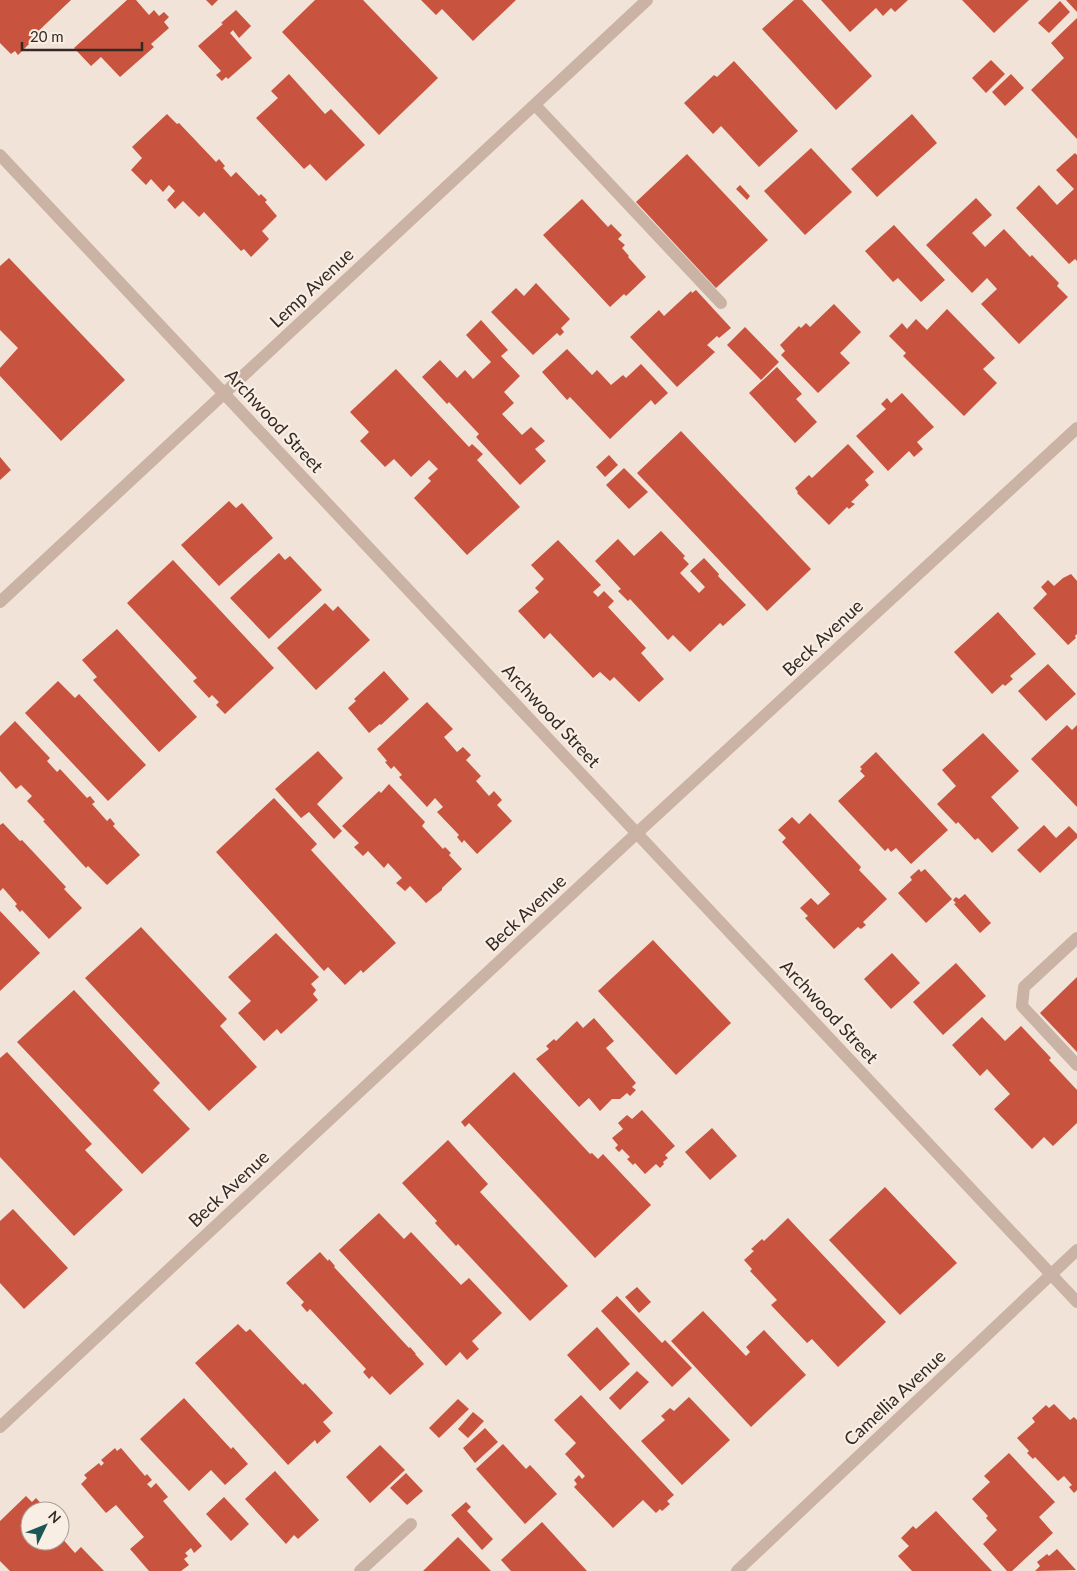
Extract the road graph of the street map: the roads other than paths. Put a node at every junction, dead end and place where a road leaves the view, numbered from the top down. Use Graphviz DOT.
graph roads {
  1 [pos="647,0"];
  2 [pos="535,105"];
  3 [pos="0,155"];
  4 [pos="721,303"];
  5 [pos="224,394"];
  6 [pos="1077,428"];
  7 [pos="0,602"];
  8 [pos="637,833"];
  9 [pos="1077,938"];
  10 [pos="1077,1065"];
  11 [pos="1077,1250"];
  12 [pos="1052,1275"];
  13 [pos="1077,1302"];
  14 [pos="0,1427"];
  15 [pos="410,1524"];
  16 [pos="360,1571"];
  17 [pos="737,1571"];
  1 -- 2 [label="street, Lemp Avenue"];
  2 -- 4 [label="street"];
  2 -- 5 [label="street, Lemp Avenue"];
  3 -- 5 [label="street, Archwood Street"];
  5 -- 7 [label="street, Lemp Avenue"];
  5 -- 8 [label="street, Archwood Street"];
  6 -- 8 [label="street, Beck Avenue"];
  8 -- 12 [label="street, Archwood Street"];
  8 -- 14 [label="street, Beck Avenue"];
  9 -- 10 [label="street"];
  11 -- 12 [label="street, Camellia Avenue"];
  12 -- 13 [label="street, Archwood Street"];
  12 -- 17 [label="street, Camellia Avenue"];
  15 -- 16 [label="street"];
}
